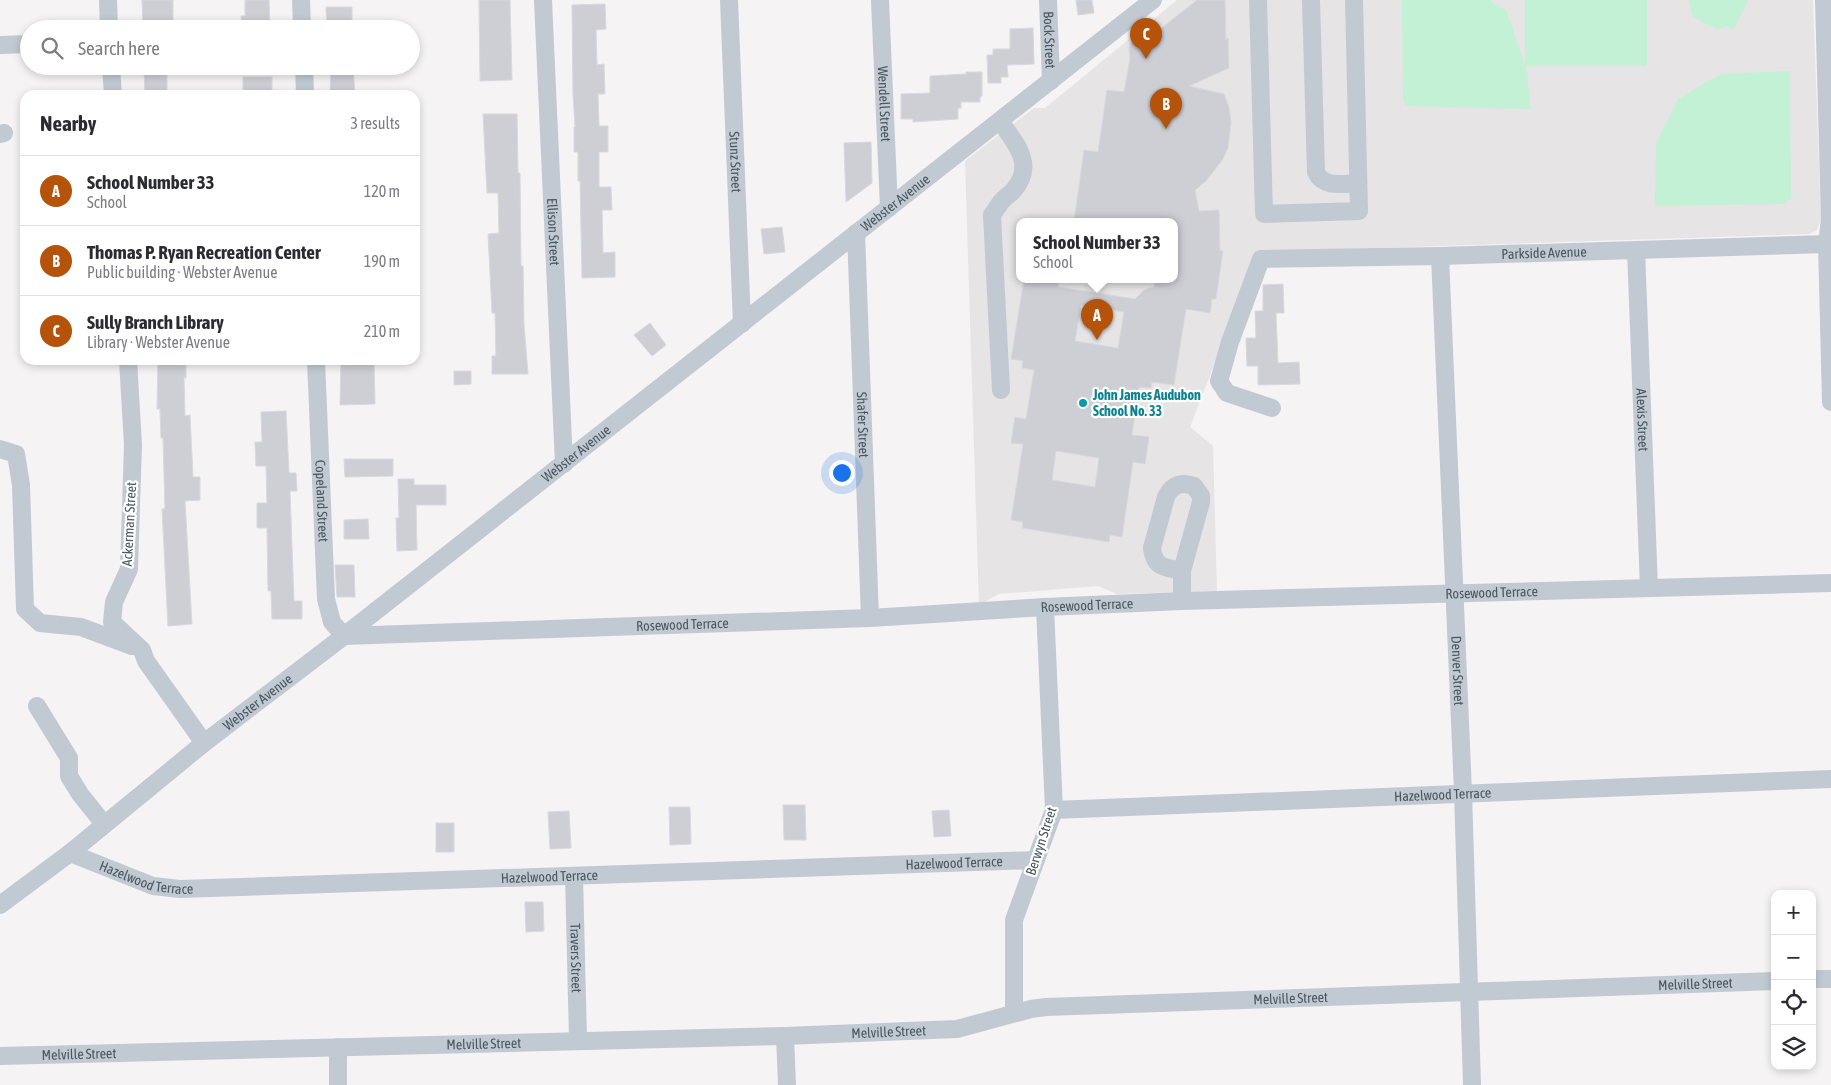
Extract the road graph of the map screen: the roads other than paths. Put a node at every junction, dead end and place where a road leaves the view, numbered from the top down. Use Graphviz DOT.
graph roads {
  1 [pos="108,0"];
  2 [pos="301,0"];
  3 [pos="543,0"];
  4 [pos="729,0"];
  5 [pos="880,0"];
  6 [pos="1048,0"];
  7 [pos="1153,0"];
  8 [pos="1258,0"];
  9 [pos="1311,0"];
  10 [pos="1354,0"];
  11 [pos="1824,0"];
  12 [pos="109,20"];
  13 [pos="302,20"];
  14 [pos="20,44"];
  15 [pos="0,45"];
  16 [pos="112,75"];
  17 [pos="304,75"];
  18 [pos="1051,81"];
  19 [pos="113,90"];
  20 [pos="305,90"];
  21 [pos="1000,121"];
  22 [pos="1358,183"];
  23 [pos="889,208"];
  24 [pos="1831,219"];
  25 [pos="856,233"];
  26 [pos="1827,244"];
  27 [pos="1636,250"];
  28 [pos="1440,256"];
  29 [pos="742,324"];
  30 [pos="128,365"];
  31 [pos="316,365"];
  32 [pos="1002,390"];
  33 [pos="1831,402"];
  34 [pos="1272,408"];
  35 [pos="0,449"];
  36 [pos="564,464"];
  37 [pos="1182,571"];
  38 [pos="1831,583"];
  39 [pos="1649,588"];
  40 [pos="1454,594"];
  41 [pos="1182,601"];
  42 [pos="1045,607"];
  43 [pos="870,618"];
  44 [pos="344,636"];
  45 [pos="142,650"];
  46 [pos="37,706"];
  47 [pos="204,743"];
  48 [pos="1831,779"];
  49 [pos="1463,792"];
  50 [pos="1054,810"];
  51 [pos="104,824"];
  52 [pos="70,852"];
  53 [pos="1036,860"];
  54 [pos="574,876"];
  55 [pos="0,905"];
  56 [pos="1816,979"];
  57 [pos="1831,979"];
  58 [pos="1771,981"];
  59 [pos="1469,991"];
  60 [pos="1014,1013"];
  61 [pos="785,1036"];
  62 [pos="578,1040"];
  63 [pos="338,1047"];
  64 [pos="0,1056"];
  65 [pos="338,1085"];
  66 [pos="787,1085"];
  67 [pos="1472,1085"];
  1 -- 12 [label="street"];
  2 -- 13 [label="street"];
  3 -- 36 [label="street, Ellison Street"];
  4 -- 29 [label="street, Stunz Street"];
  5 -- 23 [label="street, Wendell Street"];
  6 -- 18 [label="street, Bock Street"];
  7 -- 18 [label="street, Webster Avenue"];
  8 -- 22 [label="street"];
  9 -- 22 [label="street"];
  10 -- 22 [label="street"];
  11 -- 24 [label="street"];
  14 -- 15 [label="street"];
  16 -- 19 [label="street"];
  17 -- 20 [label="street"];
  18 -- 21 [label="street, Webster Avenue"];
  21 -- 23 [label="street, Webster Avenue"];
  21 -- 32 [label="street"];
  23 -- 25 [label="street, Webster Avenue"];
  24 -- 26 [label="street"];
  25 -- 29 [label="street, Webster Avenue"];
  25 -- 43 [label="street, Shafer Street"];
  26 -- 27 [label="street, Parkside Avenue"];
  26 -- 33 [label="street"];
  27 -- 28 [label="street, Parkside Avenue"];
  27 -- 39 [label="street, Alexis Street"];
  28 -- 34 [label="street, Parkside Avenue"];
  28 -- 40 [label="street, Denver Street"];
  29 -- 36 [label="street, Webster Avenue"];
  30 -- 45 [label="street, Ackerman Street"];
  31 -- 44 [label="street, Copeland Street"];
  35 -- 45 [label="street"];
  36 -- 44 [label="street, Webster Avenue"];
  37 -- 41 [label="street"];
  38 -- 39 [label="street, Rosewood Terrace"];
  39 -- 40 [label="street, Rosewood Terrace"];
  40 -- 41 [label="street, Rosewood Terrace"];
  40 -- 49 [label="street, Denver Street"];
  41 -- 42 [label="street, Rosewood Terrace"];
  42 -- 43 [label="street, Rosewood Terrace"];
  42 -- 50 [label="street, Berwyn Street"];
  43 -- 44 [label="street, Rosewood Terrace"];
  44 -- 47 [label="street, Webster Avenue"];
  45 -- 47 [label="street, Ackerman Street"];
  46 -- 51 [label="street"];
  47 -- 51 [label="street, Webster Avenue"];
  48 -- 49 [label="street, Hazelwood Terrace"];
  49 -- 50 [label="street, Hazelwood Terrace"];
  49 -- 59 [label="street, Denver Street"];
  50 -- 53 [label="street, Berwyn Street"];
  51 -- 52 [label="street, Webster Avenue"];
  52 -- 54 [label="street, Hazelwood Terrace"];
  52 -- 55 [label="street, Webster Avenue"];
  53 -- 54 [label="street, Hazelwood Terrace"];
  53 -- 60 [label="street, Berwyn Street"];
  54 -- 62 [label="street, Travers Street"];
  56 -- 57 [label="street"];
  58 -- 59 [label="street, Melville Street"];
  59 -- 60 [label="street, Melville Street"];
  59 -- 67 [label="street, Denver Street"];
  60 -- 61 [label="street, Melville Street"];
  61 -- 62 [label="street, Melville Street"];
  61 -- 66 [label="street"];
  62 -- 63 [label="street, Melville Street"];
  63 -- 64 [label="street, Melville Street"];
  63 -- 65 [label="street"];
}
